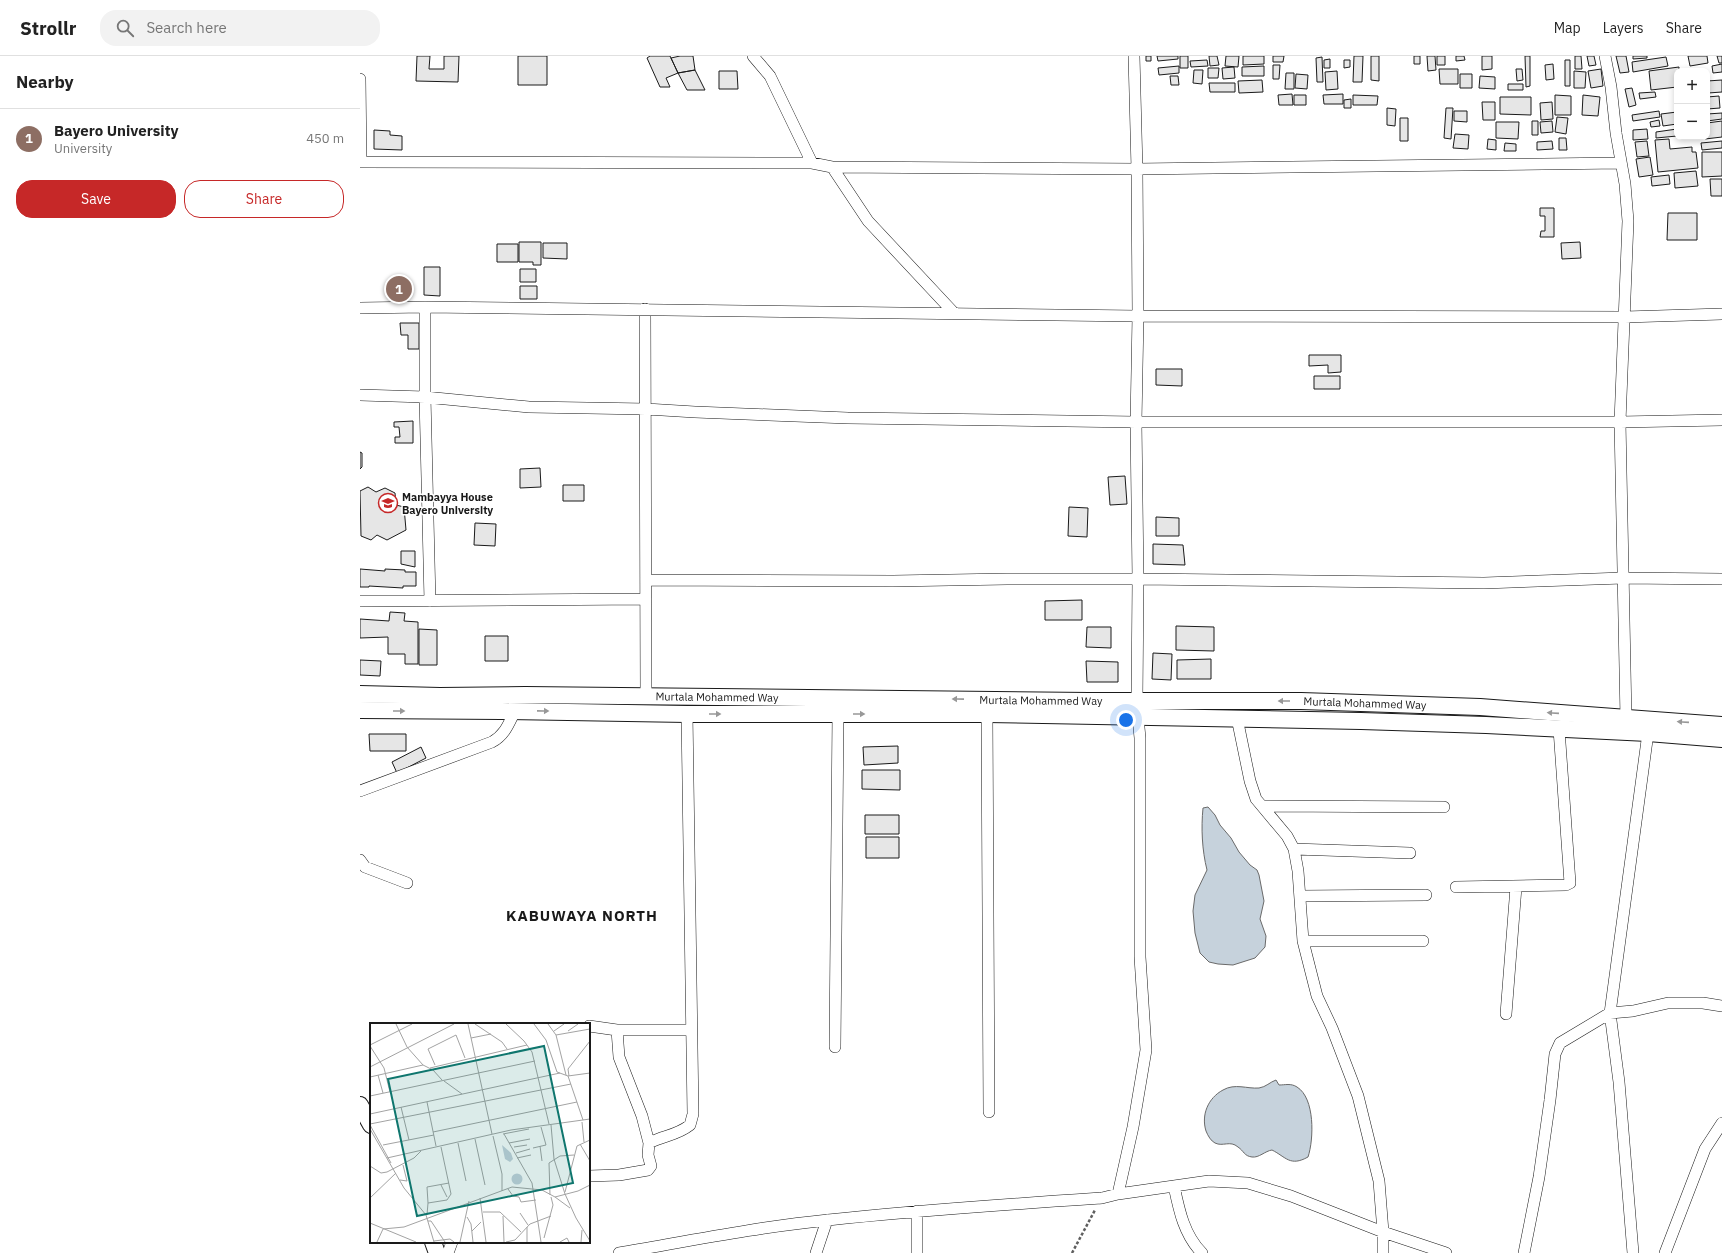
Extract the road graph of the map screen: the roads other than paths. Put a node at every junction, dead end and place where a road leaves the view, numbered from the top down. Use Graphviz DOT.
graph roads {
  1 [pos="753,56"];
  2 [pos="1134,56"];
  3 [pos="1605,56"];
  4 [pos="360,79"];
  5 [pos="361,162"];
  6 [pos="812,163"];
  7 [pos="1621,163"];
  8 [pos="832,167"];
  9 [pos="1137,169"];
  10 [pos="425,307"];
  11 [pos="360,308"];
  12 [pos="645,309"];
  13 [pos="954,313"];
  14 [pos="1722,314"];
  15 [pos="1138,316"];
  16 [pos="1624,317"];
  17 [pos="360,395"];
  18 [pos="426,397"];
  19 [pos="646,408"];
  20 [pos="1722,420"];
  21 [pos="1136,422"];
  22 [pos="1620,422"];
  23 [pos="1623,578"];
  24 [pos="1138,579"];
  25 [pos="1722,579"];
  26 [pos="646,580"];
  27 [pos="360,600"];
  28 [pos="646,600"];
  29 [pos="430,601"];
  30 [pos="360,694"];
  31 [pos="646,696"];
  32 [pos="1137,700"];
  33 [pos="360,710"];
  34 [pos="515,711"];
  35 [pos="687,714"];
  36 [pos="838,714"];
  37 [pos="987,714"];
  38 [pos="1138,717"];
  39 [pos="1238,718"];
  40 [pos="1626,718"];
  41 [pos="1722,725"];
  42 [pos="1559,729"];
  43 [pos="1648,733"];
  44 [pos="1722,739"];
  45 [pos="360,790"];
  46 [pos="1262,806"];
  47 [pos="1444,807"];
  48 [pos="1294,849"];
  49 [pos="1410,853"];
  50 [pos="360,860"];
  51 [pos="407,883"];
  52 [pos="1456,887"];
  53 [pos="1516,887"];
  54 [pos="1426,895"];
  55 [pos="1300,896"];
  56 [pos="1303,941"];
  57 [pos="1423,941"];
  58 [pos="1722,1006"];
  59 [pos="1506,1014"];
  60 [pos="1610,1014"];
  61 [pos="590,1026"];
  62 [pos="617,1030"];
  63 [pos="691,1030"];
  64 [pos="835,1047"];
  65 [pos="360,1105"];
  66 [pos="989,1112"];
  67 [pos="370,1123"];
  68 [pos="1722,1123"];
  69 [pos="649,1144"];
  70 [pos="590,1176"];
  71 [pos="1174,1186"];
  72 [pos="1118,1194"];
  73 [pos="917,1211"];
  74 [pos="827,1220"];
  75 [pos="1383,1232"];
  76 [pos="433,1243"];
  77 [pos="452,1243"];
  78 [pos="437,1253"];
  79 [pos="448,1253"];
  80 [pos="619,1253"];
  81 [pos="816,1253"];
  82 [pos="917,1253"];
  83 [pos="1202,1253"];
  84 [pos="1383,1253"];
  85 [pos="1446,1253"];
  86 [pos="1524,1253"];
  87 [pos="1633,1253"];
  88 [pos="1665,1253"];
  1 -- 6 [label="street"];
  2 -- 9 [label="street"];
  3 -- 7 [label="street"];
  4 -- 5 [label="street"];
  5 -- 6 [label="street"];
  6 -- 8 [label="street"];
  7 -- 9 [label="street"];
  7 -- 16 [label="street"];
  8 -- 9 [label="street"];
  8 -- 13 [label="street"];
  9 -- 15 [label="street"];
  10 -- 11 [label="street"];
  10 -- 12 [label="street"];
  10 -- 18 [label="street"];
  12 -- 13 [label="street"];
  12 -- 19 [label="street"];
  13 -- 15 [label="street"];
  14 -- 16 [label="street"];
  15 -- 16 [label="street"];
  15 -- 21 [label="street"];
  16 -- 22 [label="street"];
  17 -- 18 [label="street"];
  18 -- 19 [label="street"];
  18 -- 29 [label="street"];
  19 -- 21 [label="street"];
  19 -- 26 [label="street"];
  20 -- 22 [label="street"];
  21 -- 22 [label="street"];
  21 -- 24 [label="street"];
  22 -- 23 [label="street"];
  23 -- 24 [label="street"];
  23 -- 25 [label="street"];
  23 -- 40 [label="street"];
  24 -- 26 [label="street"];
  24 -- 32 [label="street"];
  26 -- 28 [label="street"];
  27 -- 29 [label="street"];
  28 -- 29 [label="street"];
  28 -- 31 [label="street"];
  30 -- 31 [label="main road, Murtala Mohammed Way"];
  32 -- 31 [label="main road, Murtala Mohammed Way, one-way"];
  40 -- 32 [label="main road, Murtala Mohammed Way, one-way"];
  33 -- 34 [label="main road, Murtala Mohammed Way, one-way"];
  34 -- 35 [label="main road, Murtala Mohammed Way, one-way"];
  34 -- 45 [label="street"];
  35 -- 36 [label="main road, Murtala Mohammed Way, one-way"];
  35 -- 63 [label="street"];
  36 -- 37 [label="main road, Murtala Mohammed Way, one-way"];
  36 -- 64 [label="street"];
  37 -- 38 [label="main road, Murtala Mohammed Way"];
  37 -- 66 [label="street"];
  38 -- 39 [label="main road, Murtala Mohammed Way"];
  38 -- 72 [label="street"];
  39 -- 42 [label="main road, Murtala Mohammed Way"];
  39 -- 46 [label="street"];
  41 -- 40 [label="main road, Murtala Mohammed Way, one-way"];
  42 -- 43 [label="main road, Murtala Mohammed Way"];
  42 -- 53 [label="street"];
  43 -- 44 [label="main road, Murtala Mohammed Way"];
  43 -- 60 [label="street"];
  46 -- 47 [label="street"];
  46 -- 48 [label="street"];
  48 -- 49 [label="street"];
  48 -- 55 [label="street"];
  50 -- 51 [label="street"];
  52 -- 53 [label="street"];
  53 -- 59 [label="street"];
  54 -- 55 [label="street"];
  55 -- 56 [label="street"];
  56 -- 57 [label="street"];
  56 -- 75 [label="street"];
  58 -- 60 [label="street"];
  60 -- 86 [label="street"];
  60 -- 87 [label="street"];
  61 -- 62 [label="street"];
  62 -- 63 [label="street"];
  62 -- 69 [label="street"];
  63 -- 69 [label="street"];
  65 -- 67 [label="main road"];
  68 -- 88 [label="street"];
  69 -- 70 [label="street"];
  71 -- 72 [label="street"];
  71 -- 75 [label="street"];
  71 -- 83 [label="street"];
  72 -- 73 [label="street"];
  73 -- 74 [label="street"];
  73 -- 82 [label="street"];
  74 -- 80 [label="street"];
  74 -- 81 [label="street"];
  75 -- 84 [label="street"];
  75 -- 85 [label="street"];
  76 -- 78 [label="main road"];
  77 -- 79 [label="street"];
}
